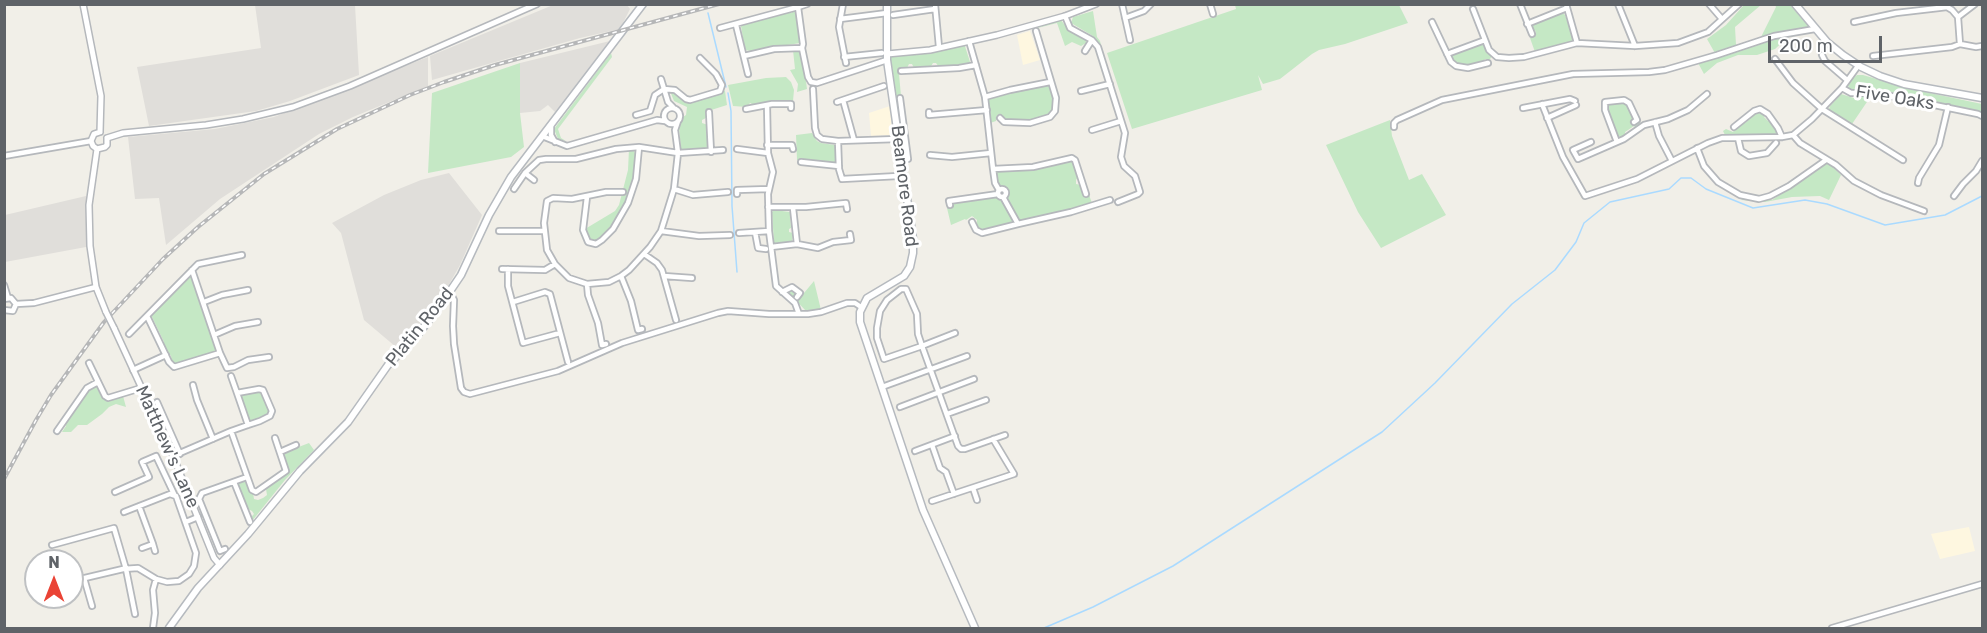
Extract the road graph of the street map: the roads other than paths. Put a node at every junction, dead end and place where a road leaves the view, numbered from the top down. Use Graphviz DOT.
graph roads {
  1 [pos="83,4"];
  2 [pos="537,4"];
  3 [pos="643,4"];
  4 [pos="807,4"];
  5 [pos="843,4"];
  6 [pos="887,4"];
  7 [pos="1122,4"];
  8 [pos="1151,4"];
  9 [pos="1210,4"];
  10 [pos="1520,4"];
  11 [pos="1709,4"];
  12 [pos="1739,4"];
  13 [pos="1975,4"];
  14 [pos="1095,5"];
  15 [pos="1618,5"];
  16 [pos="1567,6"];
  17 [pos="1799,6"];
  18 [pos="935,7"];
  19 [pos="798,8"];
  20 [pos="1473,9"];
  21 [pos="890,14"];
  22 [pos="1213,14"];
  23 [pos="1065,16"];
  24 [pos="1958,16"];
  25 [pos="1125,18"];
  26 [pos="840,19"];
  27 [pos="1722,19"];
  28 [pos="1432,22"];
  29 [pos="1854,22"];
  30 [pos="1527,24"];
  31 [pos="736,25"];
  32 [pos="720,28"];
  33 [pos="1815,29"];
  34 [pos="1036,31"];
  35 [pos="1532,34"];
  36 [pos="1092,40"];
  37 [pos="1130,40"];
  38 [pos="1485,40"];
  39 [pos="969,41"];
  40 [pos="1577,43"];
  41 [pos="1960,44"];
  42 [pos="1635,46"];
  43 [pos="1983,46"];
  44 [pos="939,47"];
  45 [pos="802,48"];
  46 [pos="1085,51"];
  47 [pos="1447,54"];
  48 [pos="1822,55"];
  49 [pos="744,56"];
  50 [pos="885,56"];
  51 [pos="1873,56"];
  52 [pos="700,58"];
  53 [pos="1775,59"];
  54 [pos="1488,63"];
  55 [pos="976,65"];
  56 [pos="1858,66"];
  57 [pos="902,71"];
  58 [pos="748,74"];
  59 [pos="661,79"];
  60 [pos="1846,80"];
  61 [pos="1050,82"];
  62 [pos="1110,84"];
  63 [pos="884,86"];
  64 [pos="1842,88"];
  65 [pos="664,89"];
  66 [pos="813,89"];
  67 [pos="1081,91"];
  68 [pos="1707,94"];
  69 [pos="985,97"];
  70 [pos="1983,98"];
  71 [pos="843,100"];
  72 [pos="668,102"];
  73 [pos="837,102"];
  74 [pos="1542,104"];
  75 [pos="766,105"];
  76 [pos="893,105"];
  77 [pos="1948,107"];
  78 [pos="674,108"];
  79 [pos="750,108"];
  80 [pos="791,108"];
  81 [pos="1523,108"];
  82 [pos="1822,109"];
  83 [pos="987,110"];
  84 [pos="664,112"];
  85 [pos="709,112"];
  86 [pos="929,112"];
  87 [pos="636,115"];
  88 [pos="1983,116"];
  89 [pos="1000,118"];
  90 [pos="1546,118"];
  91 [pos="657,120"];
  92 [pos="665,121"];
  93 [pos="678,121"];
  94 [pos="702,121"];
  95 [pos="710,121"];
  96 [pos="1121,121"];
  97 [pos="1634,122"];
  98 [pos="1655,122"];
  99 [pos="551,124"];
  100 [pos="671,124"];
  101 [pos="1394,127"];
  102 [pos="1734,127"];
  103 [pos="675,130"];
  104 [pos="1092,130"];
  105 [pos="100,132"];
  106 [pos="542,136"];
  107 [pos="1782,137"];
  108 [pos="1794,137"];
  109 [pos="107,138"];
  110 [pos="1738,138"];
  111 [pos="898,139"];
  112 [pos="854,140"];
  113 [pos="91,141"];
  114 [pos="838,141"];
  115 [pos="1591,142"];
  116 [pos="1617,142"];
  117 [pos="1776,143"];
  118 [pos="557,144"];
  119 [pos="767,146"];
  120 [pos="639,147"];
  121 [pos="1696,148"];
  122 [pos="97,149"];
  123 [pos="737,149"];
  124 [pos="793,149"];
  125 [pos="723,150"];
  126 [pos="711,152"];
  127 [pos="678,153"];
  128 [pos="768,153"];
  129 [pos="914,153"];
  130 [pos="991,153"];
  131 [pos="930,155"];
  132 [pos="4,156"];
  133 [pos="1578,159"];
  134 [pos="1826,160"];
  135 [pos="1903,160"];
  136 [pos="1672,161"];
  137 [pos="1983,161"];
  138 [pos="801,162"];
  139 [pos="1572,162"];
  140 [pos="839,166"];
  141 [pos="993,169"];
  142 [pos="525,173"];
  143 [pos="898,176"];
  144 [pos="534,180"];
  145 [pos="1918,183"];
  146 [pos="514,189"];
  147 [pos="674,189"];
  148 [pos="769,189"];
  149 [pos="614,192"];
  150 [pos="623,192"];
  151 [pos="728,192"];
  152 [pos="737,194"];
  153 [pos="1000,194"];
  154 [pos="1086,194"];
  155 [pos="1954,196"];
  156 [pos="587,197"];
  157 [pos="614,199"];
  158 [pos="1110,200"];
  159 [pos="1118,202"];
  160 [pos="950,206"];
  161 [pos="768,207"];
  162 [pos="793,208"];
  163 [pos="847,209"];
  164 [pos="1924,211"];
  165 [pos="972,222"];
  166 [pos="1018,224"];
  167 [pos="499,231"];
  168 [pos="544,231"];
  169 [pos="661,231"];
  170 [pos="769,231"];
  171 [pos="755,232"];
  172 [pos="739,233"];
  173 [pos="730,234"];
  174 [pos="850,234"];
  175 [pos="797,244"];
  176 [pos="769,248"];
  177 [pos="644,254"];
  178 [pos="242,255"];
  179 [pos="555,264"];
  180 [pos="192,270"];
  181 [pos="621,276"];
  182 [pos="664,276"];
  183 [pos="692,278"];
  184 [pos="587,284"];
  185 [pos="4,285"];
  186 [pos="96,287"];
  187 [pos="248,290"];
  188 [pos="450,292"];
  189 [pos="782,292"];
  190 [pos="797,297"];
  191 [pos="6,299"];
  192 [pos="204,302"];
  193 [pos="513,302"];
  194 [pos="16,304"];
  195 [pos="861,307"];
  196 [pos="5,310"];
  197 [pos="674,310"];
  198 [pos="667,312"];
  199 [pos="799,314"];
  200 [pos="147,316"];
  201 [pos="676,320"];
  202 [pos="258,322"];
  203 [pos="642,329"];
  204 [pos="560,333"];
  205 [pos="956,333"];
  206 [pos="129,334"];
  207 [pos="214,335"];
  208 [pos="606,344"];
  209 [pos="922,346"];
  210 [pos="220,353"];
  211 [pos="166,355"];
  212 [pos="967,356"];
  213 [pos="269,357"];
  214 [pos="568,362"];
  215 [pos="89,363"];
  216 [pos="930,369"];
  217 [pos="133,370"];
  218 [pos="231,375"];
  219 [pos="974,379"];
  220 [pos="98,382"];
  221 [pos="193,385"];
  222 [pos="882,387"];
  223 [pos="141,388"];
  224 [pos="237,393"];
  225 [pos="939,393"];
  226 [pos="987,400"];
  227 [pos="156,402"];
  228 [pos="900,407"];
  229 [pos="947,414"];
  230 [pos="248,425"];
  231 [pos="57,431"];
  232 [pos="231,431"];
  233 [pos="1005,435"];
  234 [pos="955,436"];
  235 [pos="275,438"];
  236 [pos="213,439"];
  237 [pos="993,439"];
  238 [pos="296,445"];
  239 [pos="932,445"];
  240 [pos="915,451"];
  241 [pos="280,452"];
  242 [pos="180,454"];
  243 [pos="173,456"];
  244 [pos="248,477"];
  245 [pos="234,482"];
  246 [pos="973,488"];
  247 [pos="115,492"];
  248 [pos="174,494"];
  249 [pos="954,494"];
  250 [pos="200,499"];
  251 [pos="192,501"];
  252 [pos="932,501"];
  253 [pos="977,501"];
  254 [pos="139,506"];
  255 [pos="124,512"];
  256 [pos="198,517"];
  257 [pos="186,522"];
  258 [pos="250,522"];
  259 [pos="153,544"];
  260 [pos="52,545"];
  261 [pos="142,548"];
  262 [pos="225,549"];
  263 [pos="155,551"];
  264 [pos="220,565"];
  265 [pos="126,568"];
  266 [pos="84,578"];
  267 [pos="156,579"];
  268 [pos="1983,584"];
  269 [pos="140,596"];
  270 [pos="132,597"];
  271 [pos="92,606"];
  272 [pos="135,614"];
  273 [pos="153,628"];
  274 [pos="169,628"];
  275 [pos="975,628"];
  276 [pos="1832,628"];
  1 -- 105 [label="street"];
  2 -- 109 [label="street"];
  3 -- 99 [label="main road, Platin Road"];
  4 -- 19 [label="street"];
  5 -- 26 [label="street"];
  6 -- 21 [label="main road, Beamore Road"];
  7 -- 25 [label="street"];
  8 -- 25 [label="street"];
  9 -- 22 [label="street"];
  10 -- 30 [label="street"];
  11 -- 27 [label="street"];
  12 -- 27 [label="street"];
  13 -- 24 [label="street"];
  14 -- 23 [label="street"];
  15 -- 42 [label="street"];
  16 -- 30 [label="street"];
  16 -- 40 [label="street"];
  17 -- 33 [label="main road"];
  18 -- 21 [label="street"];
  18 -- 44 [label="street"];
  19 -- 31 [label="street"];
  19 -- 45 [label="street"];
  20 -- 38 [label="street"];
  21 -- 26 [label="street"];
  21 -- 50 [label="main road, Beamore Road"];
  23 -- 36 [label="street"];
  23 -- 39 [label="street"];
  24 -- 29 [label="street"];
  24 -- 41 [label="street"];
  25 -- 37 [label="street"];
  26 -- 50 [label="street"];
  27 -- 42 [label="street"];
  28 -- 47 [label="street"];
  30 -- 35 [label="street"];
  31 -- 32 [label="street"];
  31 -- 49 [label="street"];
  33 -- 56 [label="main road"];
  33 -- 101 [label="street"];
  34 -- 61 [label="street"];
  36 -- 46 [label="street"];
  36 -- 62 [label="street"];
  38 -- 40 [label="street"];
  38 -- 47 [label="street"];
  39 -- 44 [label="street"];
  39 -- 55 [label="street"];
  40 -- 42 [label="street"];
  41 -- 43 [label="street"];
  41 -- 51 [label="street"];
  44 -- 50 [label="street"];
  45 -- 49 [label="street"];
  45 -- 50 [label="street"];
  47 -- 54 [label="street"];
  48 -- 60 [label="street, Five Oaks"];
  49 -- 58 [label="street"];
  50 -- 76 [label="main road, Beamore Road"];
  52 -- 65 [label="street"];
  53 -- 82 [label="street, Five Oaks"];
  55 -- 57 [label="street"];
  55 -- 69 [label="street"];
  56 -- 60 [label="street, Five Oaks"];
  56 -- 70 [label="main road"];
  59 -- 65 [label="street"];
  60 -- 64 [label="street, Five Oaks"];
  61 -- 69 [label="street"];
  61 -- 89 [label="street"];
  62 -- 67 [label="street"];
  62 -- 96 [label="street"];
  63 -- 71 [label="street"];
  64 -- 77 [label="street, Five Oaks"];
  64 -- 82 [label="street, Five Oaks"];
  65 -- 72 [label="street"];
  65 -- 87 [label="street"];
  66 -- 114 [label="street"];
  68 -- 98 [label="street"];
  69 -- 83 [label="street"];
  71 -- 73 [label="street"];
  71 -- 112 [label="street"];
  72 -- 78 [label="street"];
  72 -- 84 [label="street"];
  74 -- 81 [label="street"];
  74 -- 90 [label="street"];
  74 -- 90 [label="street"];
  75 -- 79 [label="street"];
  75 -- 80 [label="street"];
  75 -- 119 [label="street"];
  76 -- 111 [label="main road, Beamore Road"];
  76 -- 129 [label="street"];
  77 -- 88 [label="street, Five Oaks"];
  77 -- 145 [label="street, Five Oaks"];
  78 -- 84 [label="street"];
  78 -- 93 [label="street"];
  82 -- 108 [label="street, Five Oaks"];
  82 -- 135 [label="street, Five Oaks"];
  83 -- 86 [label="street"];
  83 -- 130 [label="street"];
  84 -- 91 [label="street"];
  84 -- 92 [label="street"];
  85 -- 95 [label="street"];
  90 -- 136 [label="street"];
  91 -- 92 [label="street"];
  91 -- 118 [label="street"];
  92 -- 100 [label="street"];
  93 -- 100 [label="street"];
  93 -- 103 [label="street"];
  94 -- 95 [label="street"];
  95 -- 126 [label="street"];
  96 -- 104 [label="street"];
  96 -- 159 [label="street"];
  97 -- 116 [label="street"];
  98 -- 116 [label="street"];
  98 -- 136 [label="street"];
  99 -- 106 [label="main road, Platin Road"];
  99 -- 118 [label="street"];
  100 -- 103 [label="street"];
  102 -- 107 [label="street"];
  103 -- 127 [label="street"];
  105 -- 109 [label="street"];
  105 -- 113 [label="street"];
  106 -- 118 [label="street"];
  106 -- 188 [label="main road, Platin Road"];
  107 -- 108 [label="street"];
  107 -- 110 [label="street"];
  108 -- 134 [label="street"];
  109 -- 122 [label="street"];
  110 -- 117 [label="street"];
  110 -- 121 [label="street"];
  111 -- 112 [label="street"];
  111 -- 195 [label="main road, Beamore Road"];
  112 -- 114 [label="street"];
  113 -- 122 [label="street"];
  113 -- 132 [label="street"];
  114 -- 140 [label="street"];
  115 -- 133 [label="street"];
  116 -- 133 [label="street"];
  119 -- 124 [label="street"];
  119 -- 128 [label="street"];
  120 -- 127 [label="street"];
  120 -- 142 [label="street"];
  120 -- 156 [label="street"];
  121 -- 134 [label="street"];
  121 -- 136 [label="street"];
  122 -- 186 [label="street, Matthew's Lane"];
  123 -- 128 [label="street"];
  125 -- 126 [label="street"];
  126 -- 127 [label="street"];
  127 -- 147 [label="street"];
  128 -- 148 [label="street"];
  130 -- 131 [label="street"];
  130 -- 141 [label="street"];
  133 -- 139 [label="street"];
  134 -- 164 [label="street"];
  137 -- 155 [label="street"];
  138 -- 140 [label="street"];
  140 -- 143 [label="street"];
  141 -- 153 [label="street"];
  141 -- 154 [label="street"];
  142 -- 144 [label="street"];
  142 -- 146 [label="street"];
  147 -- 151 [label="street"];
  147 -- 169 [label="street"];
  148 -- 152 [label="street"];
  148 -- 161 [label="street"];
  149 -- 150 [label="street"];
  149 -- 156 [label="street"];
  149 -- 157 [label="street"];
  153 -- 160 [label="street"];
  153 -- 166 [label="street"];
  156 -- 168 [label="street"];
  158 -- 166 [label="street"];
  161 -- 162 [label="street"];
  161 -- 170 [label="street"];
  162 -- 163 [label="street"];
  162 -- 175 [label="street"];
  165 -- 166 [label="street"];
  167 -- 168 [label="street"];
  168 -- 179 [label="street"];
  169 -- 173 [label="street"];
  169 -- 177 [label="street"];
  170 -- 171 [label="street"];
  170 -- 176 [label="street"];
  171 -- 172 [label="street"];
  171 -- 176 [label="street"];
  174 -- 175 [label="street"];
  175 -- 176 [label="street"];
  176 -- 189 [label="street"];
  177 -- 181 [label="street"];
  177 -- 182 [label="street"];
  178 -- 180 [label="street"];
  179 -- 184 [label="street"];
  179 -- 193 [label="street"];
  180 -- 192 [label="street"];
  180 -- 200 [label="street"];
  181 -- 184 [label="street"];
  181 -- 203 [label="street"];
  182 -- 183 [label="street"];
  182 -- 197 [label="street"];
  184 -- 208 [label="street"];
  185 -- 191 [label="street"];
  186 -- 194 [label="street"];
  186 -- 217 [label="street, Matthew's Lane, bridge"];
  187 -- 192 [label="street"];
  188 -- 199 [label="street"];
  188 -- 264 [label="main road, Platin Road"];
  189 -- 190 [label="street"];
  189 -- 199 [label="street"];
  191 -- 194 [label="street"];
  192 -- 207 [label="street"];
  193 -- 204 [label="street"];
  193 -- 204 [label="street"];
  194 -- 196 [label="street"];
  195 -- 199 [label="street"];
  195 -- 222 [label="main road"];
  197 -- 198 [label="street"];
  197 -- 201 [label="street"];
  200 -- 206 [label="street"];
  200 -- 211 [label="street"];
  202 -- 207 [label="street"];
  204 -- 214 [label="street"];
  205 -- 209 [label="street"];
  207 -- 210 [label="street"];
  209 -- 209 [label="street"];
  209 -- 216 [label="street"];
  210 -- 211 [label="street"];
  210 -- 213 [label="street"];
  211 -- 217 [label="street"];
  212 -- 216 [label="street"];
  215 -- 220 [label="street"];
  216 -- 222 [label="street"];
  216 -- 225 [label="street"];
  217 -- 223 [label="street, Matthew's Lane"];
  218 -- 224 [label="street"];
  219 -- 225 [label="street"];
  220 -- 223 [label="street"];
  220 -- 231 [label="street"];
  221 -- 236 [label="street"];
  222 -- 275 [label="main road"];
  223 -- 243 [label="street, Matthew's Lane"];
  224 -- 230 [label="street"];
  224 -- 230 [label="street"];
  225 -- 228 [label="street"];
  225 -- 229 [label="street"];
  226 -- 229 [label="street"];
  227 -- 242 [label="street"];
  229 -- 234 [label="street"];
  230 -- 232 [label="street"];
  232 -- 236 [label="street"];
  232 -- 244 [label="street"];
  233 -- 237 [label="street"];
  234 -- 237 [label="street"];
  234 -- 239 [label="street"];
  235 -- 241 [label="street"];
  236 -- 242 [label="street"];
  237 -- 246 [label="street"];
  238 -- 241 [label="street"];
  239 -- 240 [label="street"];
  239 -- 249 [label="street"];
  241 -- 244 [label="street"];
  242 -- 243 [label="street"];
  243 -- 251 [label="street, Matthew's Lane"];
  244 -- 245 [label="street"];
  245 -- 250 [label="street"];
  245 -- 258 [label="street"];
  246 -- 249 [label="street"];
  246 -- 253 [label="street"];
  247 -- 248 [label="street"];
  248 -- 254 [label="street"];
  248 -- 257 [label="street"];
  249 -- 252 [label="street"];
  250 -- 251 [label="street"];
  250 -- 262 [label="street"];
  251 -- 256 [label="street, Matthew's Lane"];
  254 -- 255 [label="street"];
  254 -- 259 [label="street"];
  256 -- 257 [label="street"];
  256 -- 264 [label="street, Matthew's Lane"];
  257 -- 267 [label="street"];
  259 -- 261 [label="street"];
  259 -- 263 [label="street"];
  260 -- 265 [label="street"];
  264 -- 274 [label="main road, Platin Road"];
  265 -- 266 [label="street"];
  265 -- 267 [label="street"];
  265 -- 270 [label="street"];
  266 -- 271 [label="street"];
  267 -- 273 [label="street"];
  268 -- 276 [label="street"];
  269 -- 270 [label="street"];
  270 -- 272 [label="street"];
}
